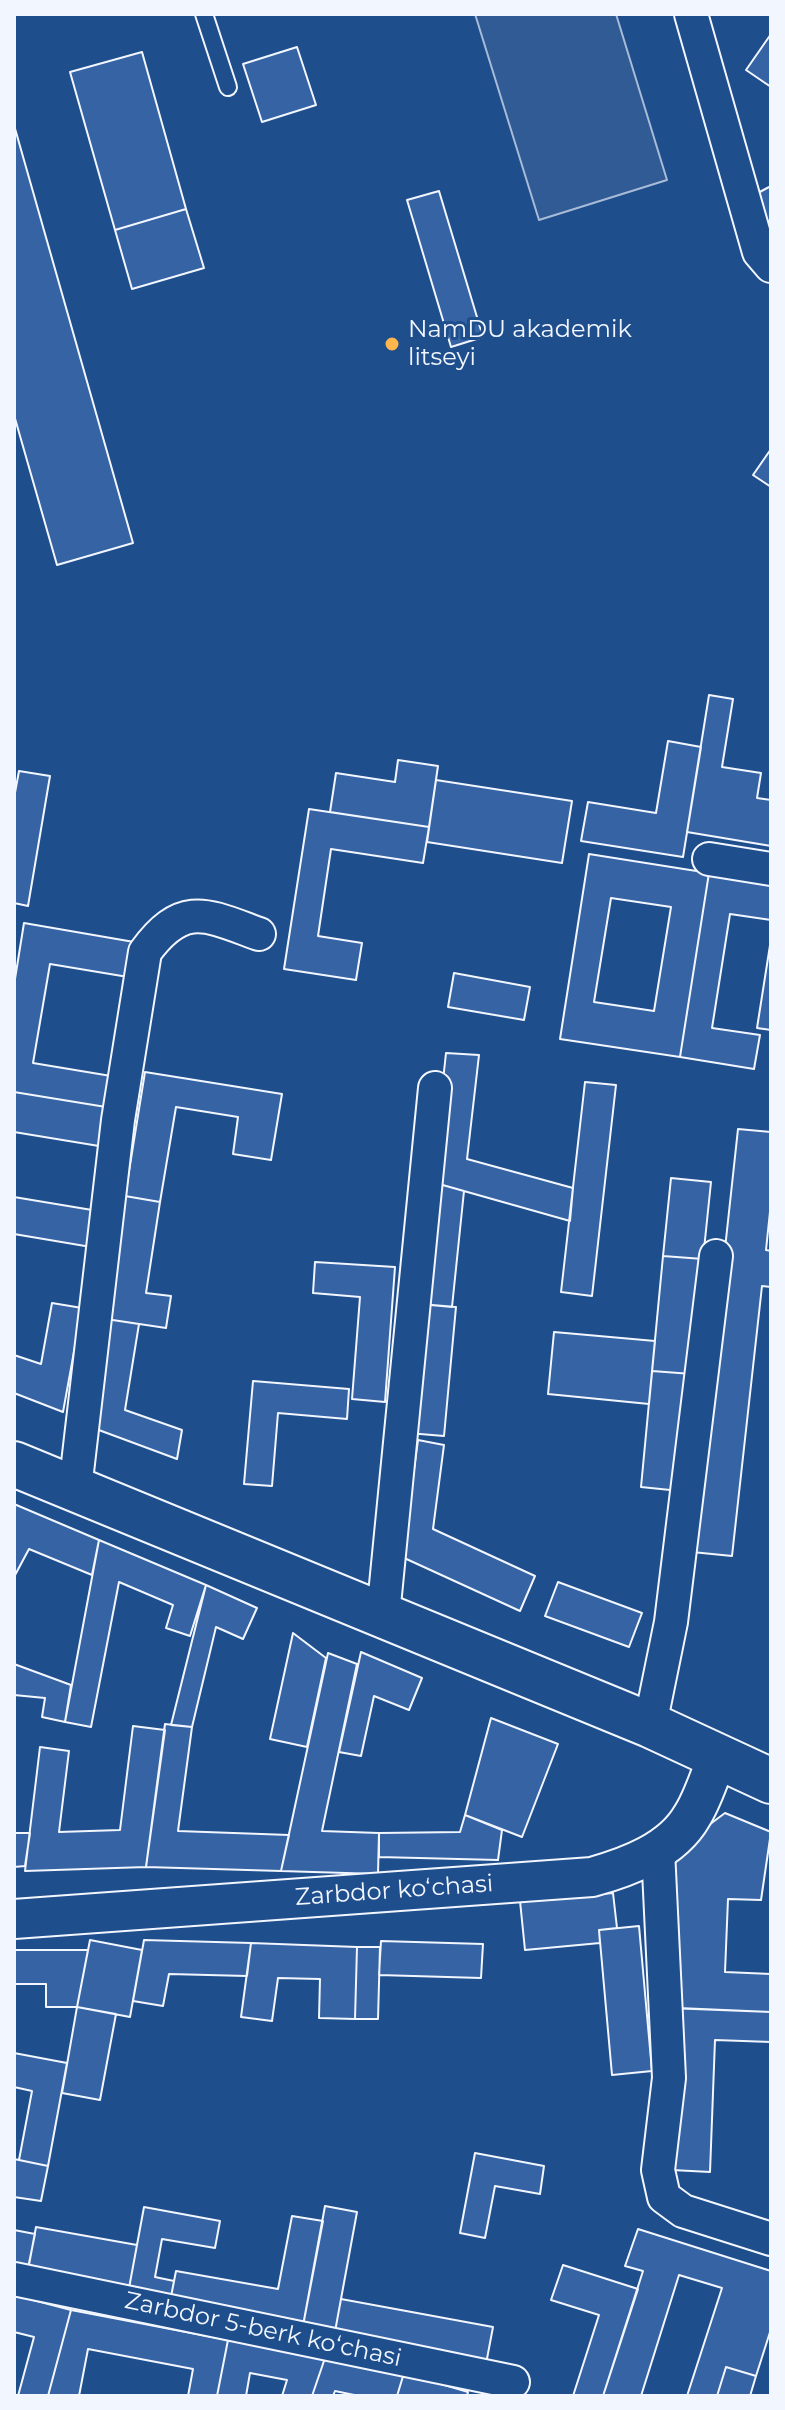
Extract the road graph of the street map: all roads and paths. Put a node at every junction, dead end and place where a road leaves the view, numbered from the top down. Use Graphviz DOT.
graph roads {
  1 [pos="204,14"];
  2 [pos="691,14"];
  3 [pos="228,87"];
  4 [pos="771,266"];
  5 [pos="709,859"];
  6 [pos="771,869"];
  7 [pos="259,934"];
  8 [pos="435,1088"];
  9 [pos="716,1256"];
  10 [pos="14,1464"];
  11 [pos="75,1489"];
  12 [pos="383,1615"];
  13 [pos="650,1725"];
  14 [pos="717,1759"];
  15 [pos="771,1781"];
  16 [pos="658,1850"];
  17 [pos="14,1919"];
  18 [pos="771,2239"];
  19 [pos="14,2279"];
  20 [pos="513,2382"];
  1 -- 3 [label="lane"];
  2 -- 4 [label="street"];
  5 -- 6 [label="street"];
  7 -- 11 [label="street"];
  8 -- 12 [label="street"];
  9 -- 13 [label="street"];
  10 -- 11 [label="main road"];
  11 -- 12 [label="main road"];
  12 -- 13 [label="main road"];
  13 -- 14 [label="main road"];
  14 -- 15 [label="main road"];
  14 -- 16 [label="street, Zarbdor koʻchasi"];
  16 -- 17 [label="street, Zarbdor koʻchasi"];
  16 -- 18 [label="street"];
  19 -- 20 [label="street, Zarbdor 5-berk koʻchasi"];
}
